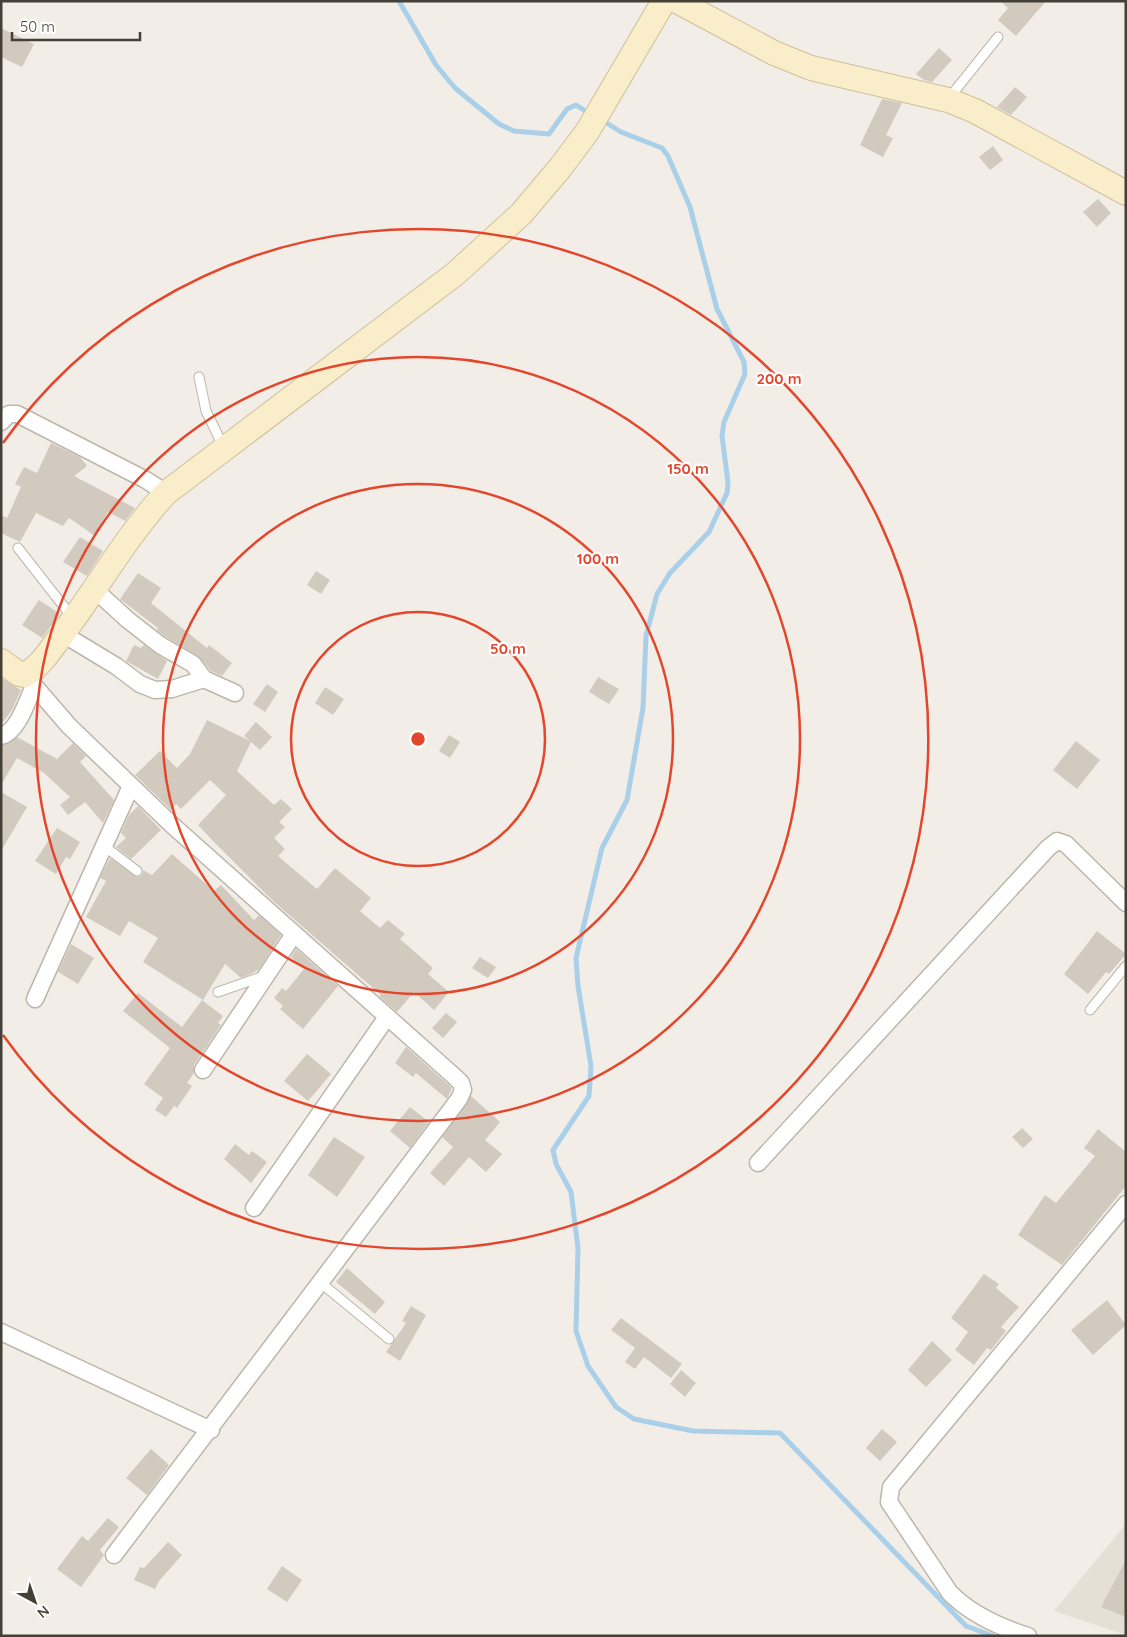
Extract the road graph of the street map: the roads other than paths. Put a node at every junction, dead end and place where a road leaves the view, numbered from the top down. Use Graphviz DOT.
graph roads {
  1 [pos="664,1"];
  2 [pos="677,1"];
  3 [pos="998,37"];
  4 [pos="948,100"];
  5 [pos="1126,193"];
  6 [pos="198,377"];
  7 [pos="1,422"];
  8 [pos="224,448"];
  9 [pos="166,493"];
  10 [pos="18,548"];
  11 [pos="94,589"];
  12 [pos="68,626"];
  13 [pos="1,662"];
  14 [pos="204,679"];
  15 [pos="30,681"];
  16 [pos="235,693"];
  17 [pos="1,736"];
  18 [pos="131,786"];
  19 [pos="104,846"];
  20 [pos="137,871"];
  21 [pos="1126,903"];
  22 [pos="294,934"];
  23 [pos="1126,966"];
  24 [pos="266,975"];
  25 [pos="218,992"];
  26 [pos="35,999"];
  27 [pos="1090,1010"];
  28 [pos="387,1017"];
  29 [pos="203,1070"];
  30 [pos="758,1163"];
  31 [pos="1126,1204"];
  32 [pos="254,1208"];
  33 [pos="321,1283"];
  34 [pos="1,1332"];
  35 [pos="389,1339"];
  36 [pos="211,1430"];
  37 [pos="114,1555"];
  38 [pos="1028,1636"];
  1 -- 8 [label="street"];
  2 -- 4 [label="street"];
  3 -- 4 [label="lane"];
  4 -- 5 [label="street"];
  6 -- 8 [label="lane"];
  7 -- 9 [label="street"];
  8 -- 9 [label="street"];
  9 -- 11 [label="street"];
  10 -- 12 [label="lane"];
  11 -- 12 [label="street"];
  11 -- 14 [label="street"];
  12 -- 14 [label="street"];
  12 -- 15 [label="street"];
  13 -- 15 [label="street"];
  14 -- 16 [label="street"];
  15 -- 17 [label="street"];
  15 -- 18 [label="street"];
  18 -- 19 [label="street"];
  18 -- 22 [label="street"];
  19 -- 20 [label="lane"];
  19 -- 26 [label="street"];
  21 -- 30 [label="street"];
  22 -- 24 [label="street"];
  22 -- 28 [label="street"];
  23 -- 27 [label="lane"];
  24 -- 25 [label="lane"];
  24 -- 29 [label="street"];
  28 -- 32 [label="street"];
  28 -- 33 [label="street"];
  31 -- 38 [label="street"];
  33 -- 35 [label="lane"];
  33 -- 36 [label="street"];
  34 -- 36 [label="street"];
  36 -- 37 [label="street"];
}
